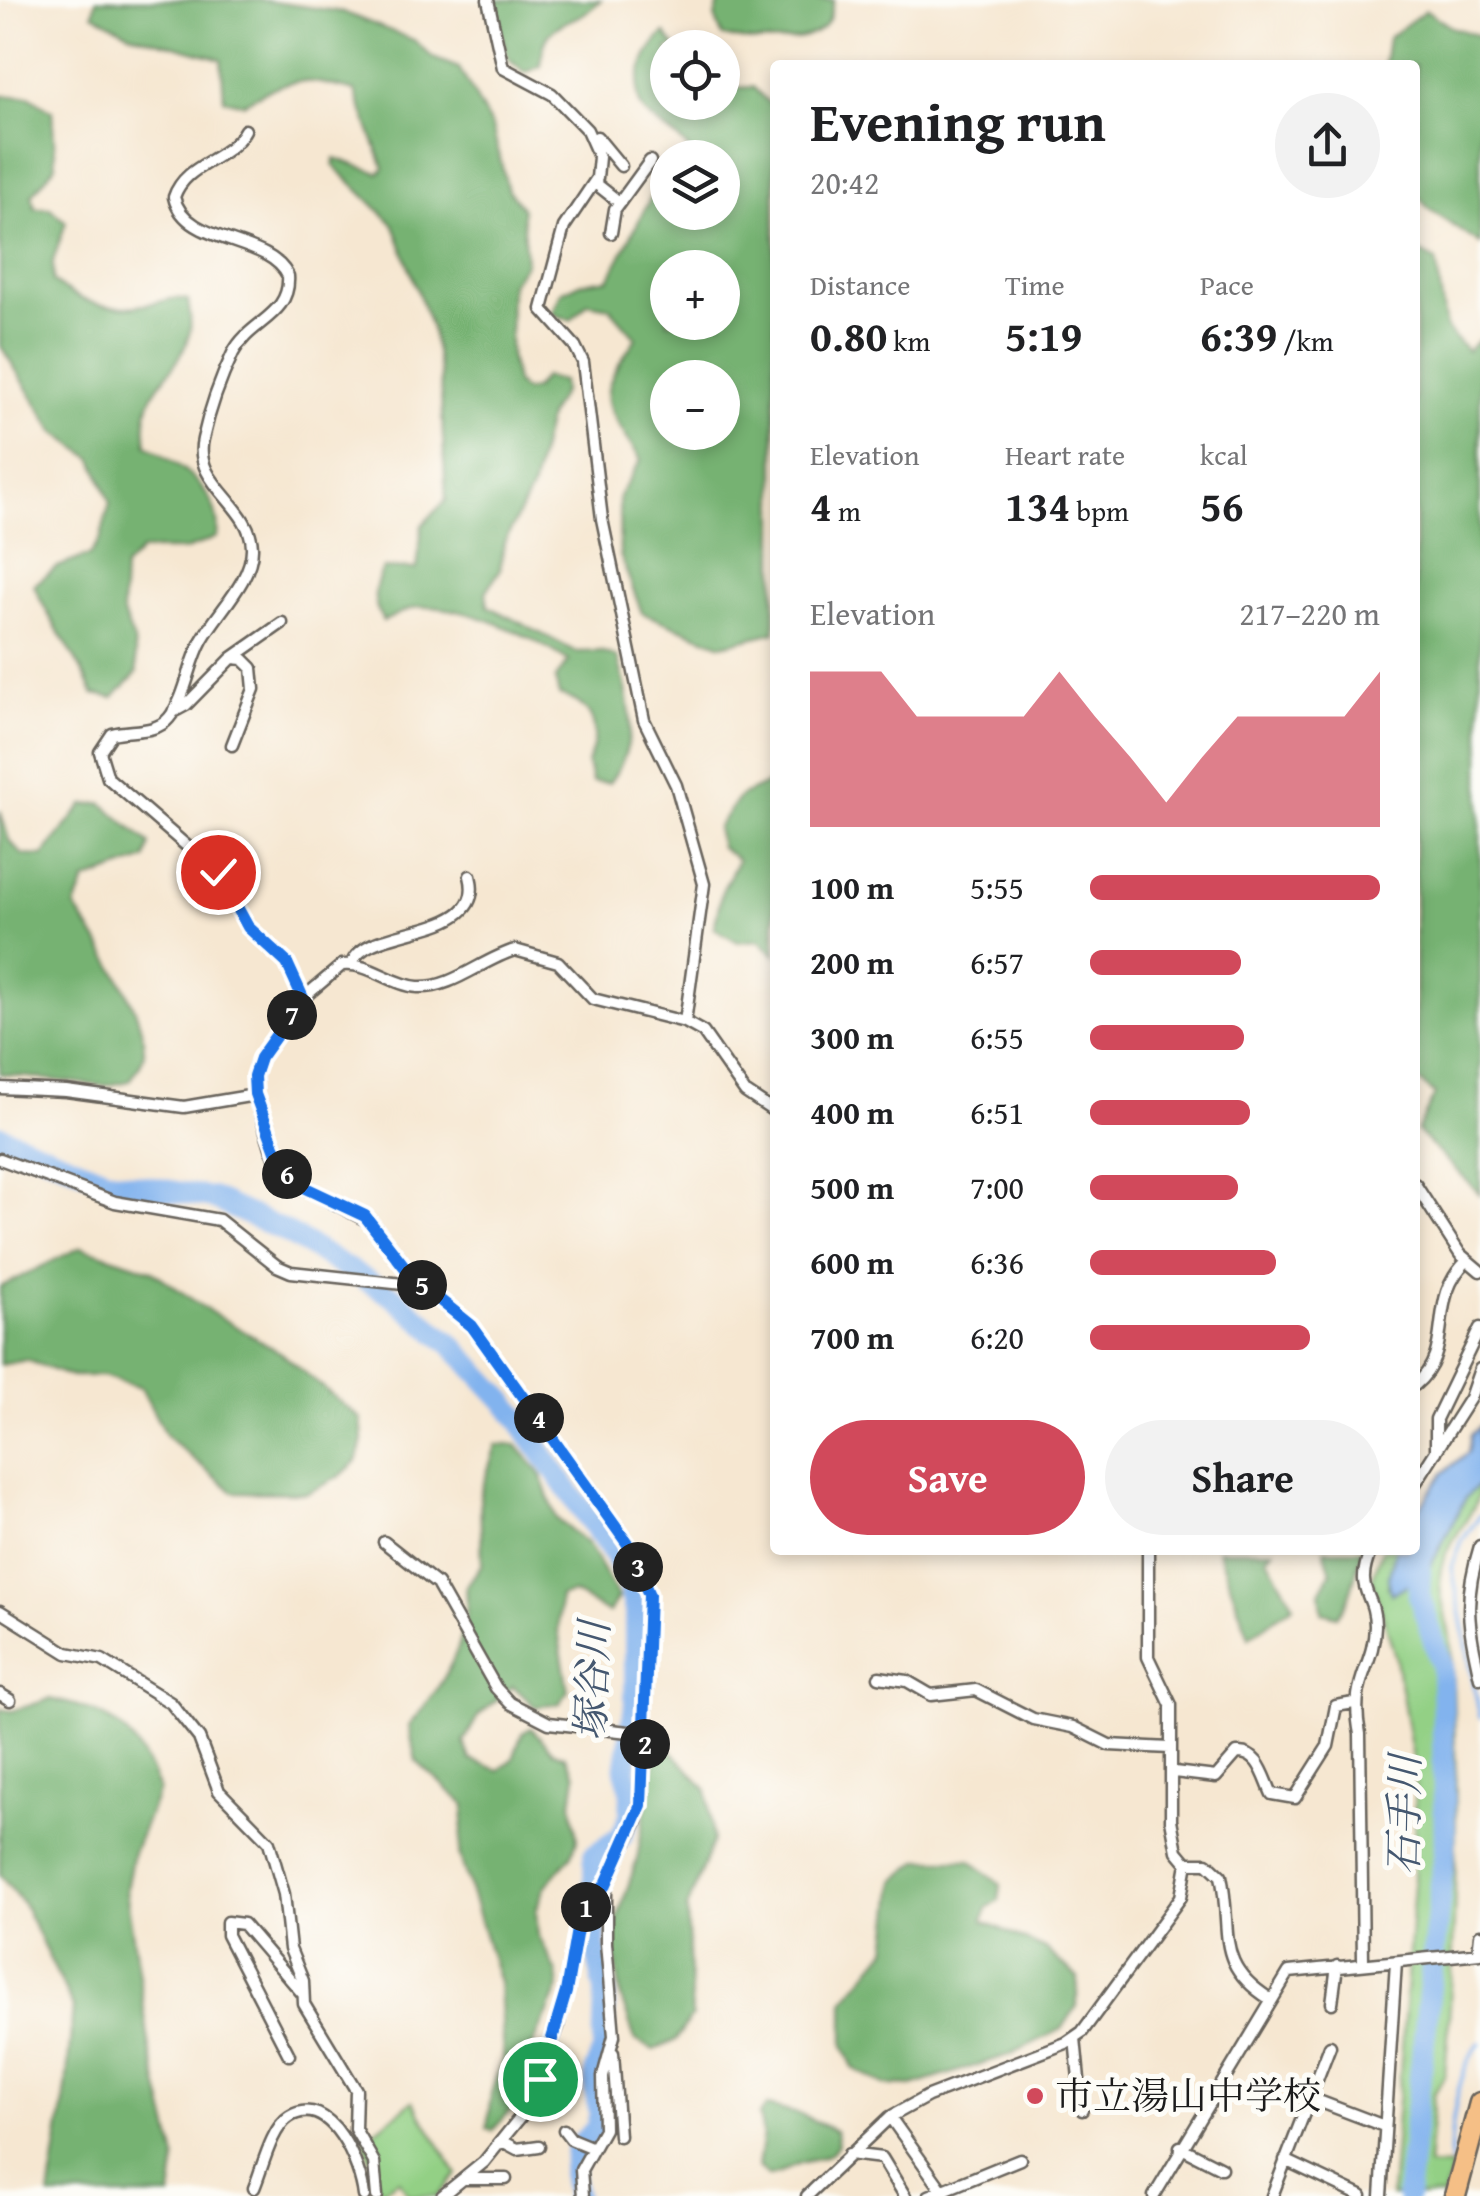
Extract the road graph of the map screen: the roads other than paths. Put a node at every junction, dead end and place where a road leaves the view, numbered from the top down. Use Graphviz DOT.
graph roads {
  1 [pos="488,0"];
  2 [pos="245,130"];
  3 [pos="592,138"];
  4 [pos="650,161"];
  5 [pos="621,166"];
  6 [pos="595,182"];
  7 [pos="619,202"];
  8 [pos="612,233"];
  9 [pos="282,623"];
  10 [pos="232,658"];
  11 [pos="172,712"];
  12 [pos="232,746"];
  13 [pos="470,876"];
  14 [pos="352,964"];
  15 [pos="303,998"];
  16 [pos="685,1022"];
  17 [pos="0,1088"];
  18 [pos="255,1094"];
  19 [pos="770,1109"];
  20 [pos="0,1160"];
  21 [pos="1420,1191"];
  22 [pos="1467,1261"];
  23 [pos="1480,1271"];
  24 [pos="422,1286"];
  25 [pos="1480,1328"];
  26 [pos="1480,1369"];
  27 [pos="1420,1379"];
  28 [pos="1436,1452"];
  29 [pos="1420,1476"];
  30 [pos="384,1542"];
  31 [pos="1480,1546"];
  32 [pos="1148,1555"];
  33 [pos="1370,1555"];
  34 [pos="0,1612"];
  35 [pos="879,1677"];
  36 [pos="1480,1678"];
  37 [pos="1354,1703"];
  38 [pos="643,1734"];
  39 [pos="1170,1748"];
  40 [pos="1174,1772"];
  41 [pos="1187,1863"];
  42 [pos="604,1887"];
  43 [pos="1480,1936"];
  44 [pos="1479,1953"];
  45 [pos="1363,1962"];
  46 [pos="1399,1962"];
  47 [pos="1337,1966"];
  48 [pos="302,1994"];
  49 [pos="1270,1999"];
  50 [pos="1332,2003"];
  51 [pos="614,2036"];
  52 [pos="1075,2038"];
  53 [pos="1330,2046"];
  54 [pos="289,2056"];
  55 [pos="1313,2099"];
  56 [pos="1480,2103"];
  57 [pos="1082,2110"];
  58 [pos="890,2116"];
  59 [pos="1384,2126"];
  60 [pos="564,2130"];
  61 [pos="619,2136"];
  62 [pos="502,2141"];
  63 [pos="584,2145"];
  64 [pos="539,2146"];
  65 [pos="1180,2147"];
  66 [pos="850,2154"];
  67 [pos="1020,2159"];
  68 [pos="1285,2160"];
  69 [pos="1221,2168"];
  70 [pos="463,2179"];
  71 [pos="506,2180"];
  72 [pos="254,2188"];
  73 [pos="944,2193"];
  74 [pos="452,2194"];
  75 [pos="364,2196"];
  76 [pos="377,2196"];
  77 [pos="584,2196"];
  78 [pos="807,2196"];
  79 [pos="905,2196"];
  80 [pos="929,2196"];
  81 [pos="1154,2196"];
  82 [pos="1272,2196"];
  83 [pos="1361,2196"];
  84 [pos="1381,2196"];
  85 [pos="1454,2196"];
  1 -- 3 [label="street"];
  2 -- 11 [label="street"];
  3 -- 5 [label="street"];
  3 -- 6 [label="street"];
  4 -- 7 [label="street"];
  6 -- 7 [label="street"];
  6 -- 16 [label="street"];
  7 -- 8 [label="street"];
  9 -- 10 [label="street"];
  10 -- 11 [label="street"];
  10 -- 12 [label="street"];
  11 -- 15 [label="street"];
  13 -- 14 [label="street"];
  14 -- 15 [label="street"];
  14 -- 16 [label="street"];
  15 -- 18 [label="street"];
  16 -- 19 [label="street"];
  17 -- 18 [label="street"];
  18 -- 24 [label="street"];
  20 -- 24 [label="street"];
  21 -- 22 [label="street"];
  22 -- 23 [label="street"];
  22 -- 27 [label="street"];
  24 -- 38 [label="street"];
  25 -- 28 [label="street"];
  26 -- 28 [label="street"];
  28 -- 29 [label="street"];
  30 -- 38 [label="street"];
  31 -- 36 [label="street"];
  32 -- 39 [label="street"];
  33 -- 37 [label="street"];
  34 -- 48 [label="street"];
  35 -- 39 [label="street"];
  37 -- 40 [label="street"];
  37 -- 45 [label="street"];
  38 -- 42 [label="street"];
  39 -- 40 [label="street"];
  40 -- 41 [label="street"];
  41 -- 49 [label="street"];
  41 -- 52 [label="street"];
  42 -- 51 [label="street"];
  42 -- 62 [label="street"];
  43 -- 44 [label="street"];
  44 -- 46 [label="street"];
  45 -- 46 [label="street"];
  45 -- 47 [label="street"];
  46 -- 59 [label="street"];
  47 -- 49 [label="street"];
  47 -- 50 [label="street"];
  48 -- 54 [label="street"];
  48 -- 76 [label="street"];
  49 -- 65 [label="street"];
  51 -- 61 [label="street"];
  51 -- 63 [label="street"];
  52 -- 57 [label="street"];
  52 -- 58 [label="street"];
  53 -- 55 [label="street"];
  55 -- 59 [label="street"];
  55 -- 68 [label="street"];
  56 -- 85 [label="highway"];
  58 -- 66 [label="street"];
  58 -- 73 [label="street"];
  59 -- 84 [label="street"];
  60 -- 63 [label="street"];
  62 -- 64 [label="street"];
  62 -- 70 [label="street"];
  63 -- 77 [label="street"];
  65 -- 69 [label="street"];
  65 -- 81 [label="street"];
  66 -- 78 [label="street"];
  66 -- 79 [label="street"];
  67 -- 73 [label="street"];
  68 -- 82 [label="street"];
  68 -- 83 [label="street"];
  70 -- 71 [label="street"];
  70 -- 74 [label="street"];
  72 -- 75 [label="street"];
  73 -- 80 [label="street"];
}
